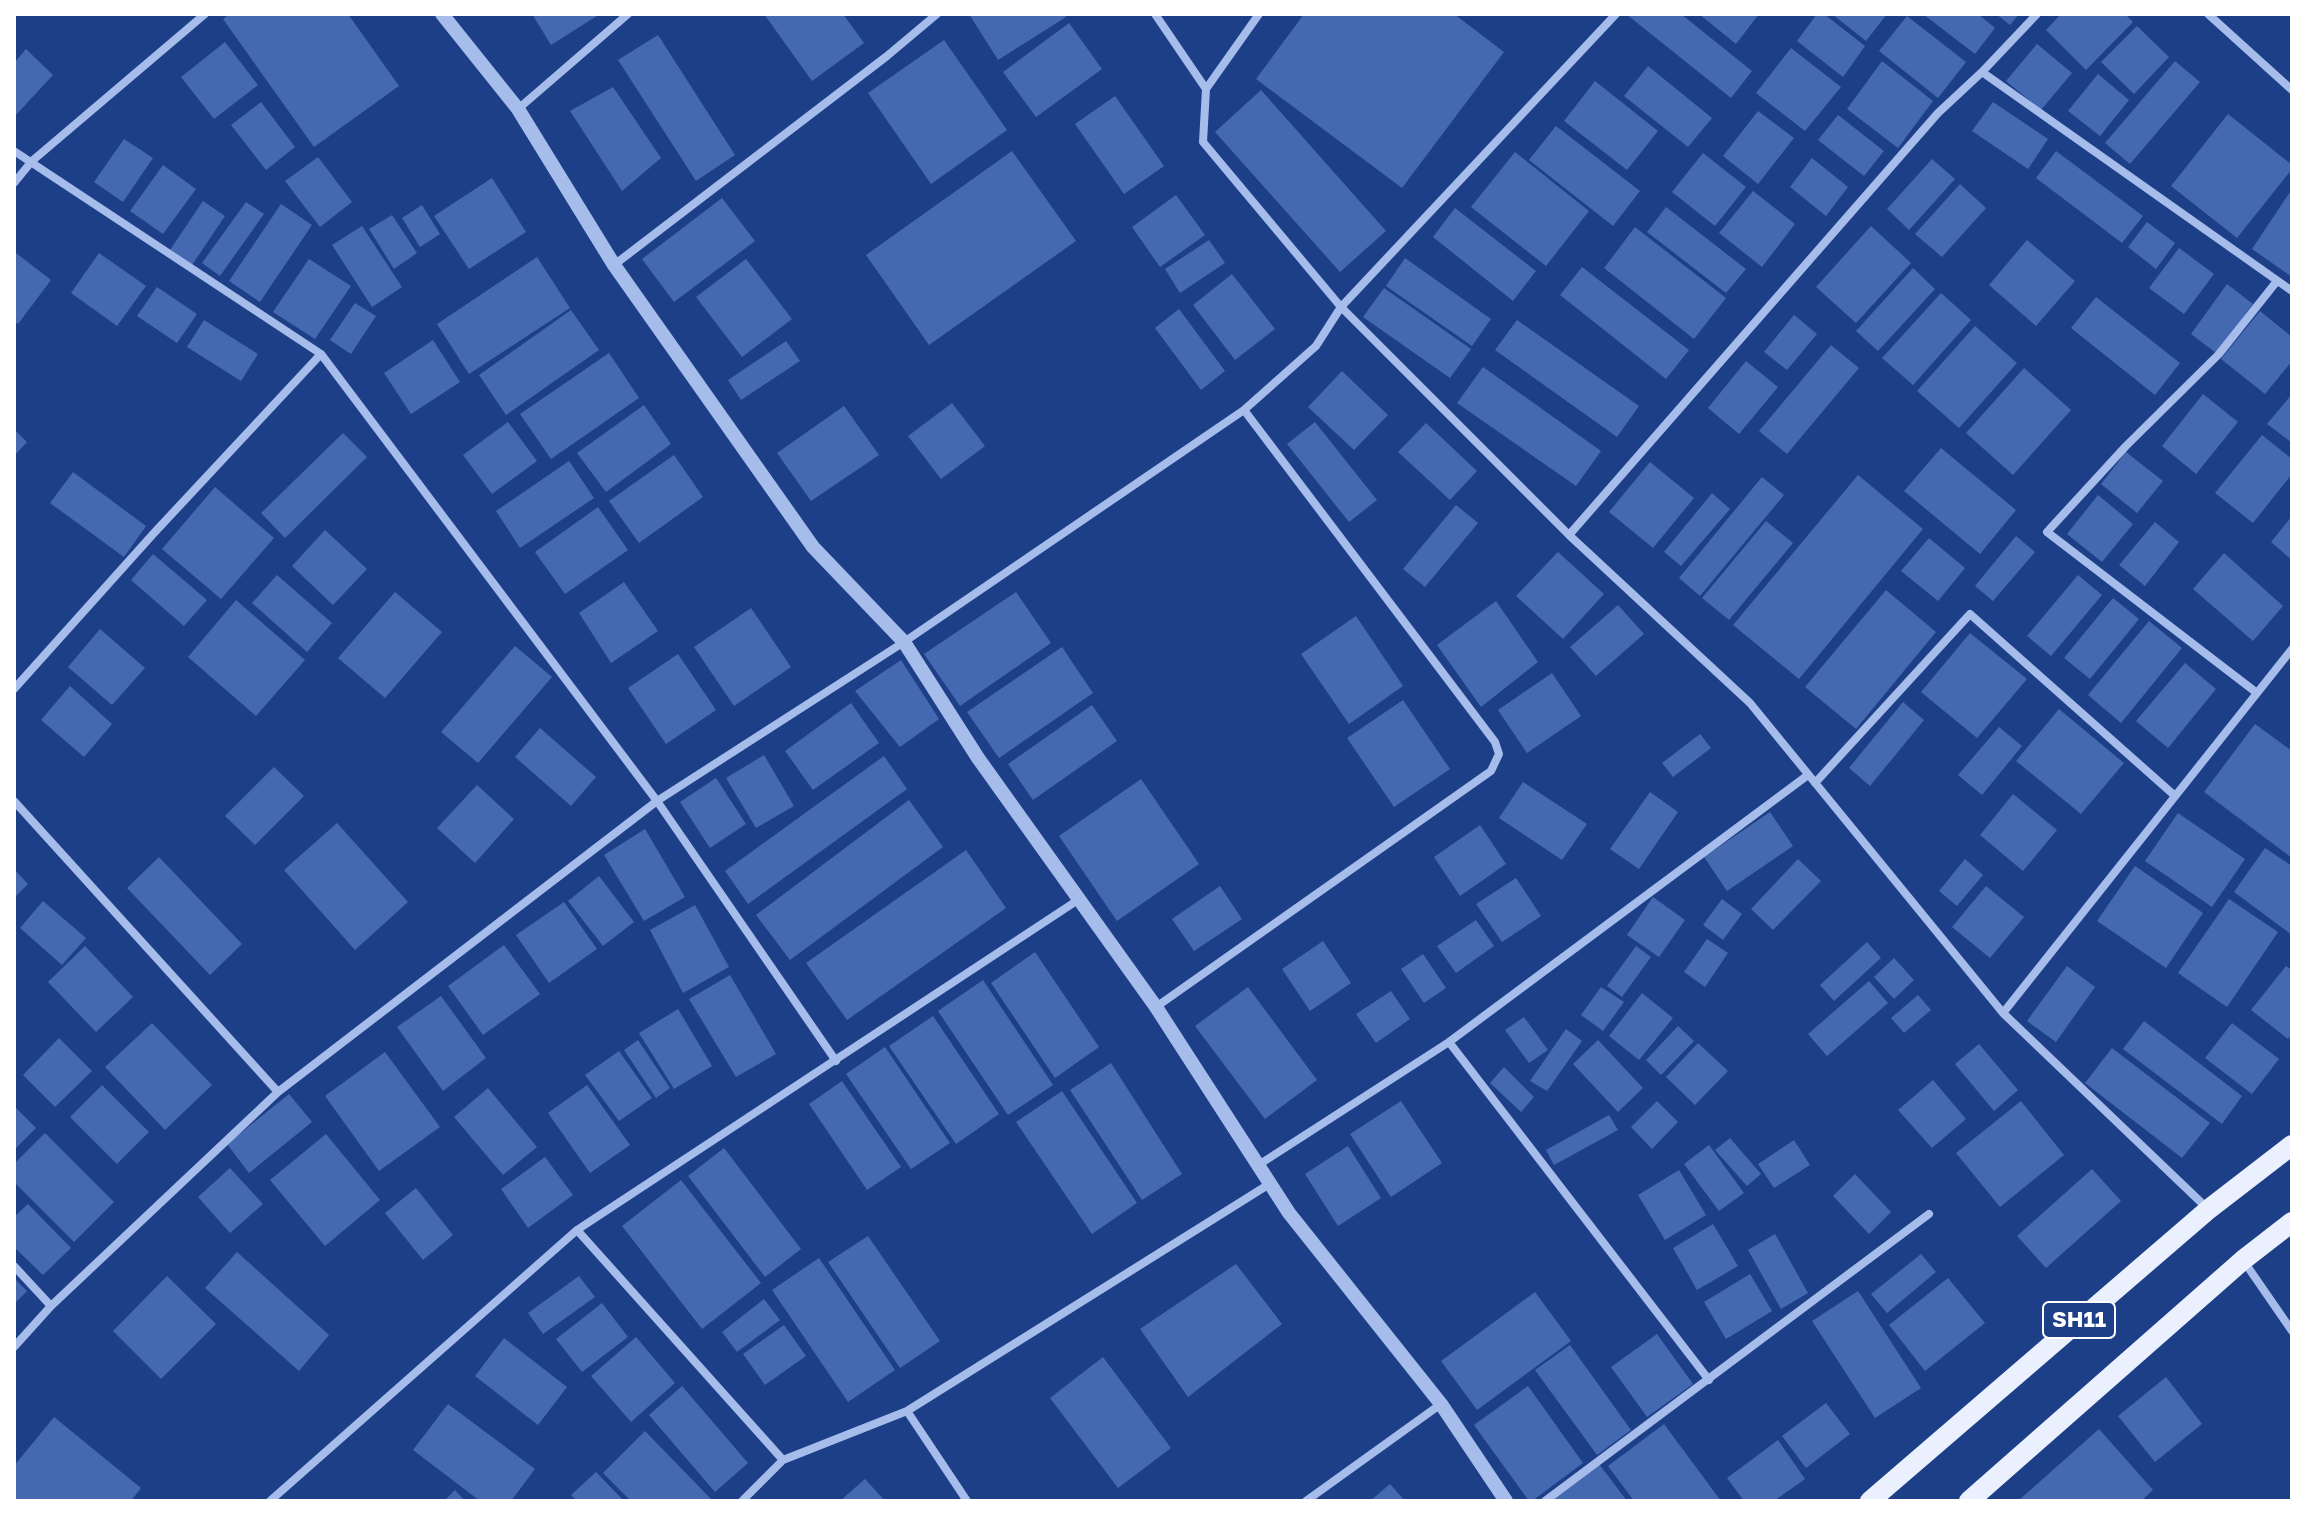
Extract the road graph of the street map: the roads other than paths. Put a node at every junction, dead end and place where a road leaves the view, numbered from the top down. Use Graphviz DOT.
graph roads {
  1 [pos="205,14"];
  2 [pos="442,14"];
  3 [pos="628,14"];
  4 [pos="937,14"];
  5 [pos="1155,14"];
  6 [pos="1259,14"];
  7 [pos="1616,14"];
  8 [pos="2037,14"];
  9 [pos="2208,14"];
  10 [pos="1982,72"];
  11 [pos="1206,89"];
  12 [pos="2292,90"];
  13 [pos="518,109"];
  14 [pos="14,151"];
  15 [pos="32,161"];
  16 [pos="14,183"];
  17 [pos="614,265"];
  18 [pos="2277,281"];
  19 [pos="2292,291"];
  20 [pos="1341,307"];
  21 [pos="321,354"];
  22 [pos="1244,410"];
  23 [pos="1569,535"];
  24 [pos="904,642"];
  25 [pos="2292,649"];
  26 [pos="14,689"];
  27 [pos="2257,693"];
  28 [pos="1808,775"];
  29 [pos="1815,783"];
  30 [pos="2174,795"];
  31 [pos="14,801"];
  32 [pos="657,801"];
  33 [pos="1078,900"];
  34 [pos="1156,1007"];
  35 [pos="2003,1013"];
  36 [pos="1449,1042"];
  37 [pos="836,1061"];
  38 [pos="278,1092"];
  39 [pos="2292,1145"];
  40 [pos="1260,1164"];
  41 [pos="1271,1183"];
  42 [pos="2209,1209"];
  43 [pos="1929,1214"];
  44 [pos="2292,1222"];
  45 [pos="577,1230"];
  46 [pos="2243,1260"];
  47 [pos="14,1266"];
  48 [pos="51,1306"];
  49 [pos="2292,1331"];
  50 [pos="14,1347"];
  51 [pos="1709,1380"];
  52 [pos="1441,1404"];
  53 [pos="907,1411"];
  54 [pos="783,1460"];
  55 [pos="270,1501"];
  56 [pos="742,1501"];
  57 [pos="967,1501"];
  58 [pos="1306,1501"];
  59 [pos="1506,1501"];
  60 [pos="1545,1501"];
  61 [pos="1870,1501"];
  62 [pos="1969,1501"];
  1 -- 15 [label="street"];
  2 -- 13 [label="street"];
  3 -- 13 [label="street"];
  4 -- 17 [label="street"];
  5 -- 11 [label="street"];
  6 -- 11 [label="street"];
  7 -- 20 [label="street"];
  8 -- 10 [label="street"];
  9 -- 12 [label="street"];
  10 -- 18 [label="street"];
  10 -- 23 [label="street"];
  11 -- 20 [label="street"];
  13 -- 17 [label="street"];
  14 -- 15 [label="street"];
  15 -- 16 [label="street"];
  15 -- 21 [label="street"];
  17 -- 24 [label="street"];
  18 -- 19 [label="street"];
  18 -- 27 [label="street"];
  20 -- 22 [label="street"];
  20 -- 23 [label="street"];
  21 -- 26 [label="street"];
  21 -- 32 [label="street"];
  22 -- 24 [label="street"];
  22 -- 34 [label="street"];
  23 -- 28 [label="street"];
  24 -- 32 [label="street"];
  24 -- 33 [label="street"];
  25 -- 27 [label="street"];
  27 -- 30 [label="street"];
  28 -- 29 [label="street"];
  28 -- 36 [label="street"];
  29 -- 30 [label="street"];
  29 -- 35 [label="street"];
  30 -- 35 [label="street"];
  31 -- 38 [label="street"];
  32 -- 37 [label="street"];
  32 -- 38 [label="street"];
  33 -- 34 [label="street"];
  33 -- 37 [label="street"];
  34 -- 40 [label="street"];
  35 -- 42 [label="street"];
  36 -- 40 [label="street"];
  36 -- 51 [label="street"];
  37 -- 45 [label="street"];
  38 -- 48 [label="street"];
  39 -- 42 [label="main road, SH11"];
  40 -- 41 [label="street"];
  41 -- 52 [label="street"];
  41 -- 53 [label="street"];
  42 -- 61 [label="main road, SH11"];
  43 -- 51 [label="street"];
  44 -- 46 [label="main road, SH11"];
  45 -- 54 [label="street"];
  45 -- 55 [label="street"];
  46 -- 49 [label="street"];
  46 -- 62 [label="main road, SH11"];
  47 -- 48 [label="street"];
  48 -- 50 [label="street"];
  51 -- 60 [label="street"];
  52 -- 58 [label="street"];
  52 -- 59 [label="street"];
  53 -- 54 [label="street"];
  53 -- 57 [label="street"];
  54 -- 56 [label="street"];
}
